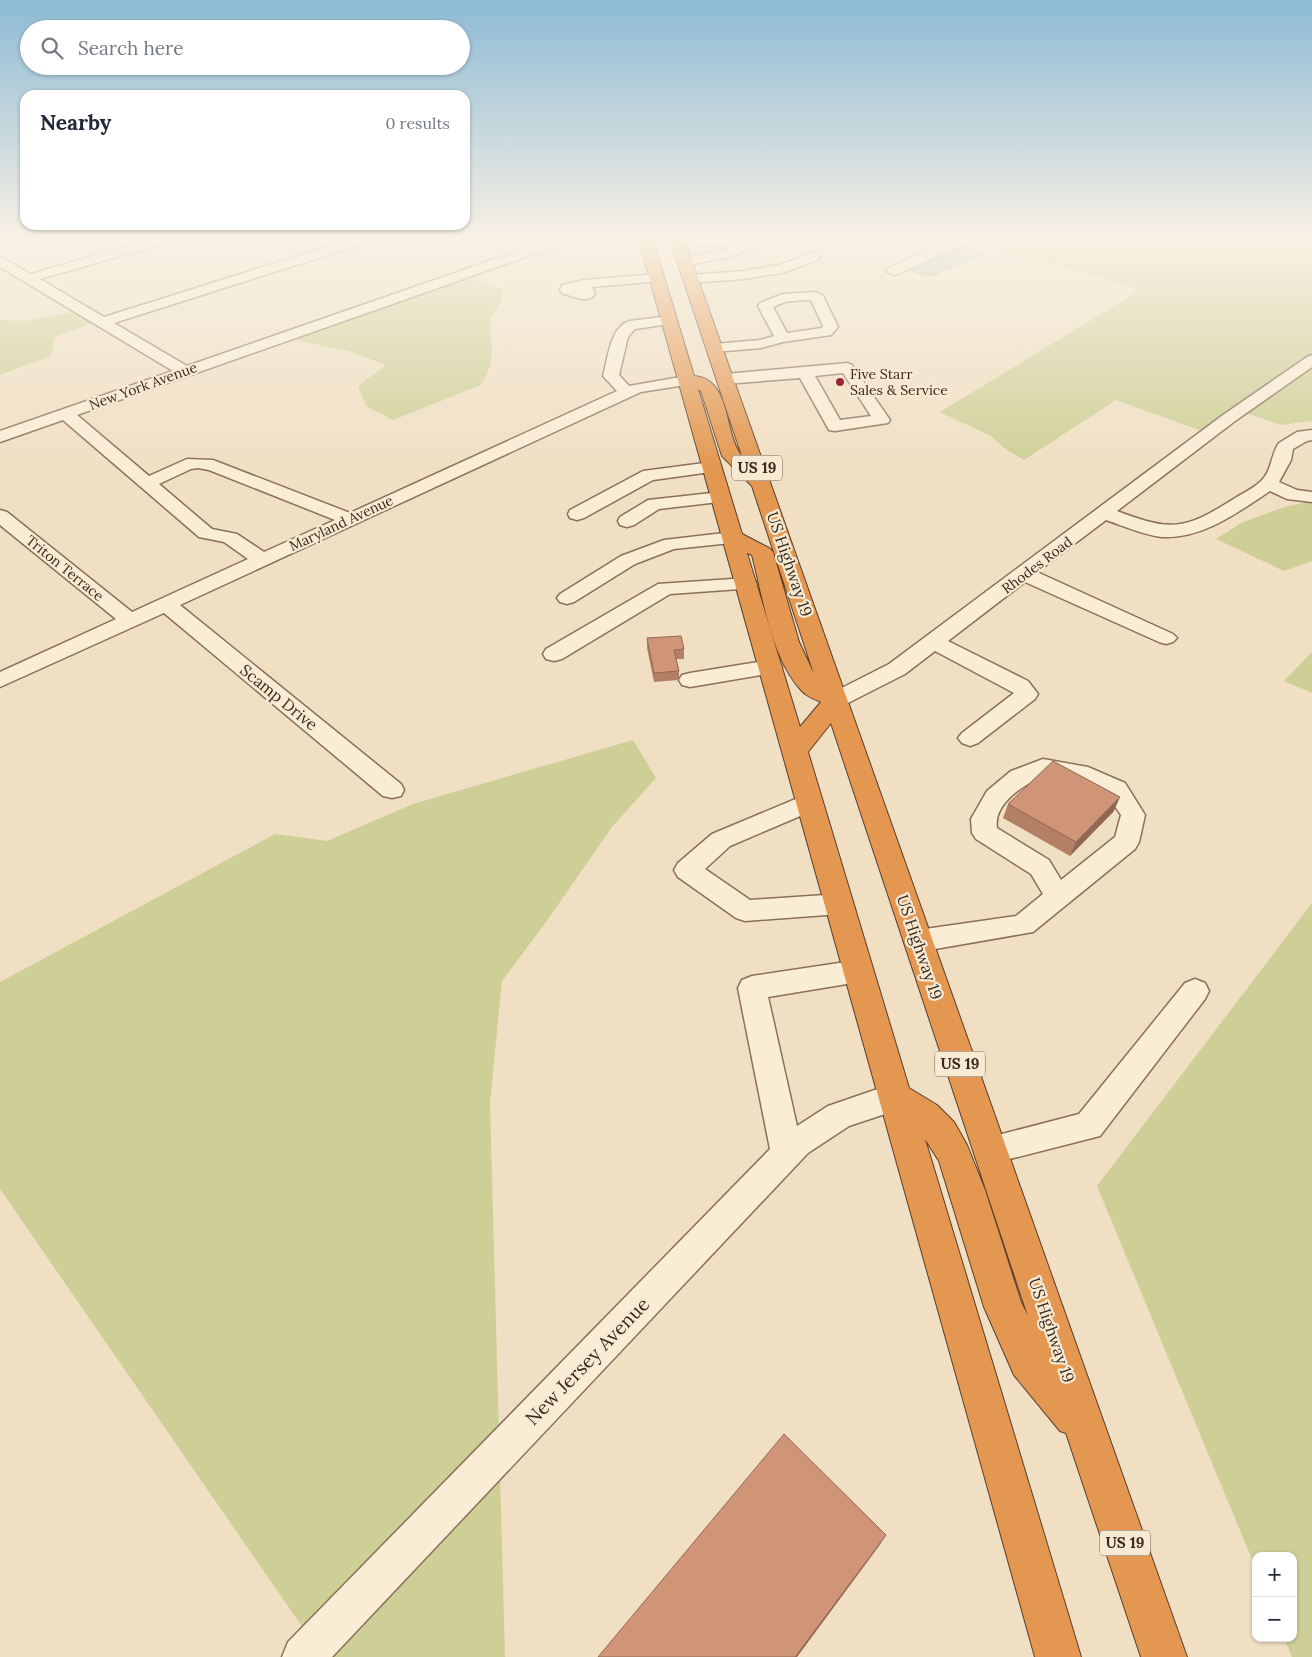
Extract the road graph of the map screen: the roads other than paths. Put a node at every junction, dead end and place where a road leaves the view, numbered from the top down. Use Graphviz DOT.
graph roads {
  1 [pos="89,314"];
  2 [pos="126,314"];
  3 [pos="347,314"];
  4 [pos="667,314"];
  5 [pos="684,314"];
  6 [pos="703,314"];
  7 [pos="668,320"];
  8 [pos="102,322"];
  9 [pos="687,324"];
  10 [pos="782,338"];
  11 [pos="715,348"];
  12 [pos="1312,360"];
  13 [pos="700,365"];
  14 [pos="184,371"];
  15 [pos="805,373"];
  16 [pos="726,377"];
  17 [pos="686,381"];
  18 [pos="627,392"];
  19 [pos="66,414"];
  20 [pos="1312,435"];
  21 [pos="0,437"];
  22 [pos="712,467"];
  23 [pos="649,475"];
  24 [pos="148,484"];
  25 [pos="1269,484"];
  26 [pos="763,486"];
  27 [pos="721,497"];
  28 [pos="1312,497"];
  29 [pos="654,504"];
  30 [pos="1105,513"];
  31 [pos="577,514"];
  32 [pos="0,516"];
  33 [pos="350,518"];
  34 [pos="627,521"];
  35 [pos="733,538"];
  36 [pos="262,559"];
  37 [pos="1025,574"];
  38 [pos="747,584"];
  39 [pos="567,598"];
  40 [pos="165,603"];
  41 [pos="130,620"];
  42 [pos="1166,638"];
  43 [pos="934,642"];
  44 [pos="554,654"];
  45 [pos="771,667"];
  46 [pos="0,680"];
  47 [pos="690,680"];
  48 [pos="836,700"];
  49 [pos="970,738"];
  50 [pos="795,751"];
  51 [pos="392,790"];
  52 [pos="810,802"];
  53 [pos="1058,898"];
  54 [pos="840,904"];
  55 [pos="918,941"];
  56 [pos="858,971"];
  57 [pos="1195,991"];
  58 [pos="895,1097"];
  59 [pos="990,1150"];
  60 [pos="788,1153"];
  61 [pos="1086,1428"];
  62 [pos="303,1657"];
  63 [pos="1058,1657"];
  64 [pos="1164,1657"];
  1 -- 8 [label="street"];
  2 -- 8 [label="street"];
  3 -- 14 [label="street, New York Avenue"];
  4 -- 7 [label="highway, US 19"];
  5 -- 9 [label="highway"];
  6 -- 11 [label="highway, US Highway 19 / US 19"];
  7 -- 17 [label="highway, US 19"];
  7 -- 18 [label="street"];
  8 -- 14 [label="street"];
  10 -- 11 [label="street"];
  11 -- 16 [label="highway, US Highway 19 / US 19"];
  12 -- 30 [label="street, Rhodes Road"];
  13 -- 16 [label="highway"];
  14 -- 19 [label="street, New York Avenue"];
  15 -- 15 [label="street"];
  15 -- 16 [label="street"];
  16 -- 26 [label="highway, US Highway 19 / US 19"];
  17 -- 18 [label="street, Maryland Avenue"];
  17 -- 22 [label="highway, US 19"];
  17 -- 26 [label="highway"];
  18 -- 33 [label="street, Maryland Avenue"];
  19 -- 21 [label="street, New York Avenue"];
  19 -- 24 [label="street"];
  20 -- 25 [label="street"];
  22 -- 23 [label="street"];
  22 -- 27 [label="highway, US 19"];
  23 -- 29 [label="street"];
  23 -- 31 [label="street"];
  24 -- 33 [label="street"];
  24 -- 36 [label="street"];
  25 -- 28 [label="street"];
  25 -- 30 [label="street"];
  26 -- 48 [label="highway, US Highway 19 / US 19"];
  27 -- 29 [label="street"];
  27 -- 35 [label="highway, US 19"];
  29 -- 34 [label="street"];
  30 -- 37 [label="street, Rhodes Road"];
  32 -- 41 [label="street, Triton Terrace"];
  33 -- 36 [label="street, Maryland Avenue"];
  35 -- 38 [label="highway, US 19"];
  35 -- 39 [label="street"];
  35 -- 48 [label="highway"];
  36 -- 40 [label="street, Maryland Avenue"];
  37 -- 42 [label="street"];
  37 -- 43 [label="street, Rhodes Road"];
  38 -- 44 [label="street"];
  38 -- 45 [label="highway, US 19"];
  40 -- 41 [label="street, Maryland Avenue"];
  40 -- 51 [label="street, Scamp Drive"];
  41 -- 46 [label="street, Maryland Avenue"];
  43 -- 48 [label="street, Rhodes Road"];
  43 -- 49 [label="street"];
  45 -- 47 [label="street"];
  45 -- 50 [label="highway, US 19"];
  48 -- 50 [label="highway"];
  48 -- 55 [label="highway, US Highway 19 / US 19"];
  50 -- 52 [label="highway, US 19"];
  52 -- 54 [label="highway, US 19"];
  52 -- 54 [label="street"];
  53 -- 53 [label="street"];
  53 -- 55 [label="street"];
  54 -- 56 [label="highway, US 19"];
  55 -- 59 [label="highway, US Highway 19 / US 19"];
  56 -- 58 [label="highway, US 19"];
  56 -- 60 [label="street"];
  57 -- 59 [label="street"];
  58 -- 60 [label="street, New Jersey Avenue"];
  58 -- 61 [label="highway"];
  58 -- 63 [label="highway, US 19"];
  59 -- 61 [label="highway, US Highway 19 / US 19"];
  60 -- 62 [label="street, New Jersey Avenue"];
  61 -- 64 [label="highway, US Highway 19 / US 19"];
}
